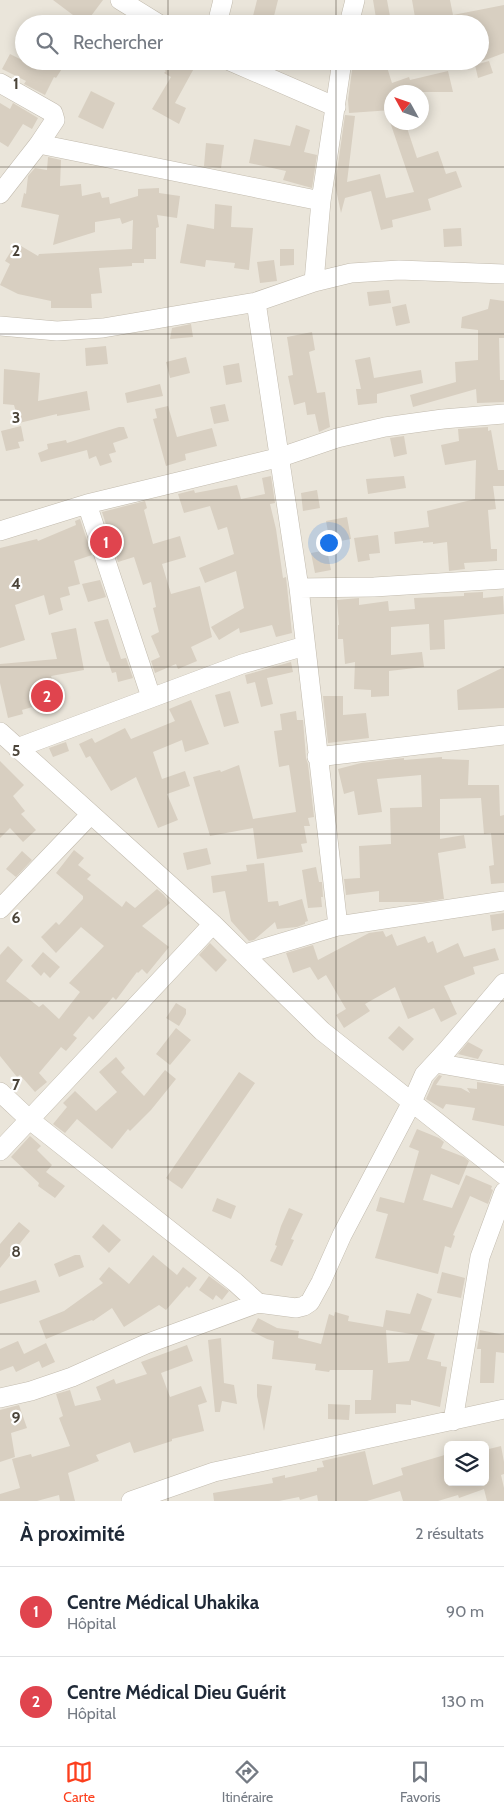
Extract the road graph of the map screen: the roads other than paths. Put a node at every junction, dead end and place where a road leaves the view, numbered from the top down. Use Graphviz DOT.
graph roads {
  1 [pos="120,0"];
  2 [pos="223,0"];
  3 [pos="355,0"];
  4 [pos="144,15"];
  5 [pos="219,15"];
  6 [pos="351,15"];
  7 [pos="250,70"];
  8 [pos="341,70"];
  9 [pos="0,83"];
  10 [pos="336,108"];
  11 [pos="39,144"];
  12 [pos="0,194"];
  13 [pos="321,201"];
  14 [pos="504,274"];
  15 [pos="314,282"];
  16 [pos="256,302"];
  17 [pos="0,326"];
  18 [pos="504,414"];
  19 [pos="281,457"];
  20 [pos="87,504"];
  21 [pos="0,531"];
  22 [pos="504,579"];
  23 [pos="299,588"];
  24 [pos="305,646"];
  25 [pos="151,697"];
  26 [pos="0,732"];
  27 [pos="504,735"];
  28 [pos="17,748"];
  29 [pos="317,757"];
  30 [pos="91,814"];
  31 [pos="504,901"];
  32 [pos="0,909"];
  33 [pos="213,924"];
  34 [pos="338,926"];
  35 [pos="245,954"];
  36 [pos="504,983"];
  37 [pos="435,1063"];
  38 [pos="504,1075"];
  39 [pos="0,1092"];
  40 [pos="412,1102"];
  41 [pos="30,1120"];
  42 [pos="0,1151"];
  43 [pos="504,1175"];
  44 [pos="504,1192"];
  45 [pos="258,1303"];
  46 [pos="0,1398"];
  47 [pos="504,1409"];
  48 [pos="453,1421"];
  49 [pos="131,1501"];
  1 -- 4 [label="street"];
  2 -- 5 [label="street"];
  3 -- 6 [label="street"];
  7 -- 10 [label="street"];
  8 -- 10 [label="street"];
  9 -- 11 [label="street"];
  10 -- 13 [label="street"];
  11 -- 12 [label="street"];
  11 -- 13 [label="street"];
  13 -- 15 [label="street"];
  14 -- 15 [label="street"];
  15 -- 16 [label="street"];
  16 -- 17 [label="street"];
  16 -- 19 [label="street"];
  18 -- 19 [label="street"];
  19 -- 20 [label="street"];
  19 -- 23 [label="street"];
  20 -- 21 [label="street"];
  20 -- 25 [label="street"];
  22 -- 23 [label="street"];
  23 -- 24 [label="street"];
  24 -- 25 [label="street"];
  24 -- 29 [label="street"];
  25 -- 28 [label="street"];
  26 -- 28 [label="street"];
  27 -- 29 [label="street"];
  28 -- 30 [label="street"];
  29 -- 34 [label="street"];
  30 -- 32 [label="street"];
  30 -- 33 [label="street"];
  31 -- 34 [label="street"];
  33 -- 35 [label="street"];
  33 -- 41 [label="street"];
  34 -- 35 [label="street"];
  35 -- 40 [label="street"];
  36 -- 37 [label="street"];
  37 -- 38 [label="street"];
  37 -- 40 [label="street"];
  39 -- 41 [label="street"];
  40 -- 43 [label="street"];
  40 -- 45 [label="street"];
  41 -- 42 [label="street"];
  41 -- 45 [label="street"];
  44 -- 48 [label="street"];
  45 -- 46 [label="street"];
  47 -- 48 [label="street"];
  48 -- 49 [label="street"];
}
